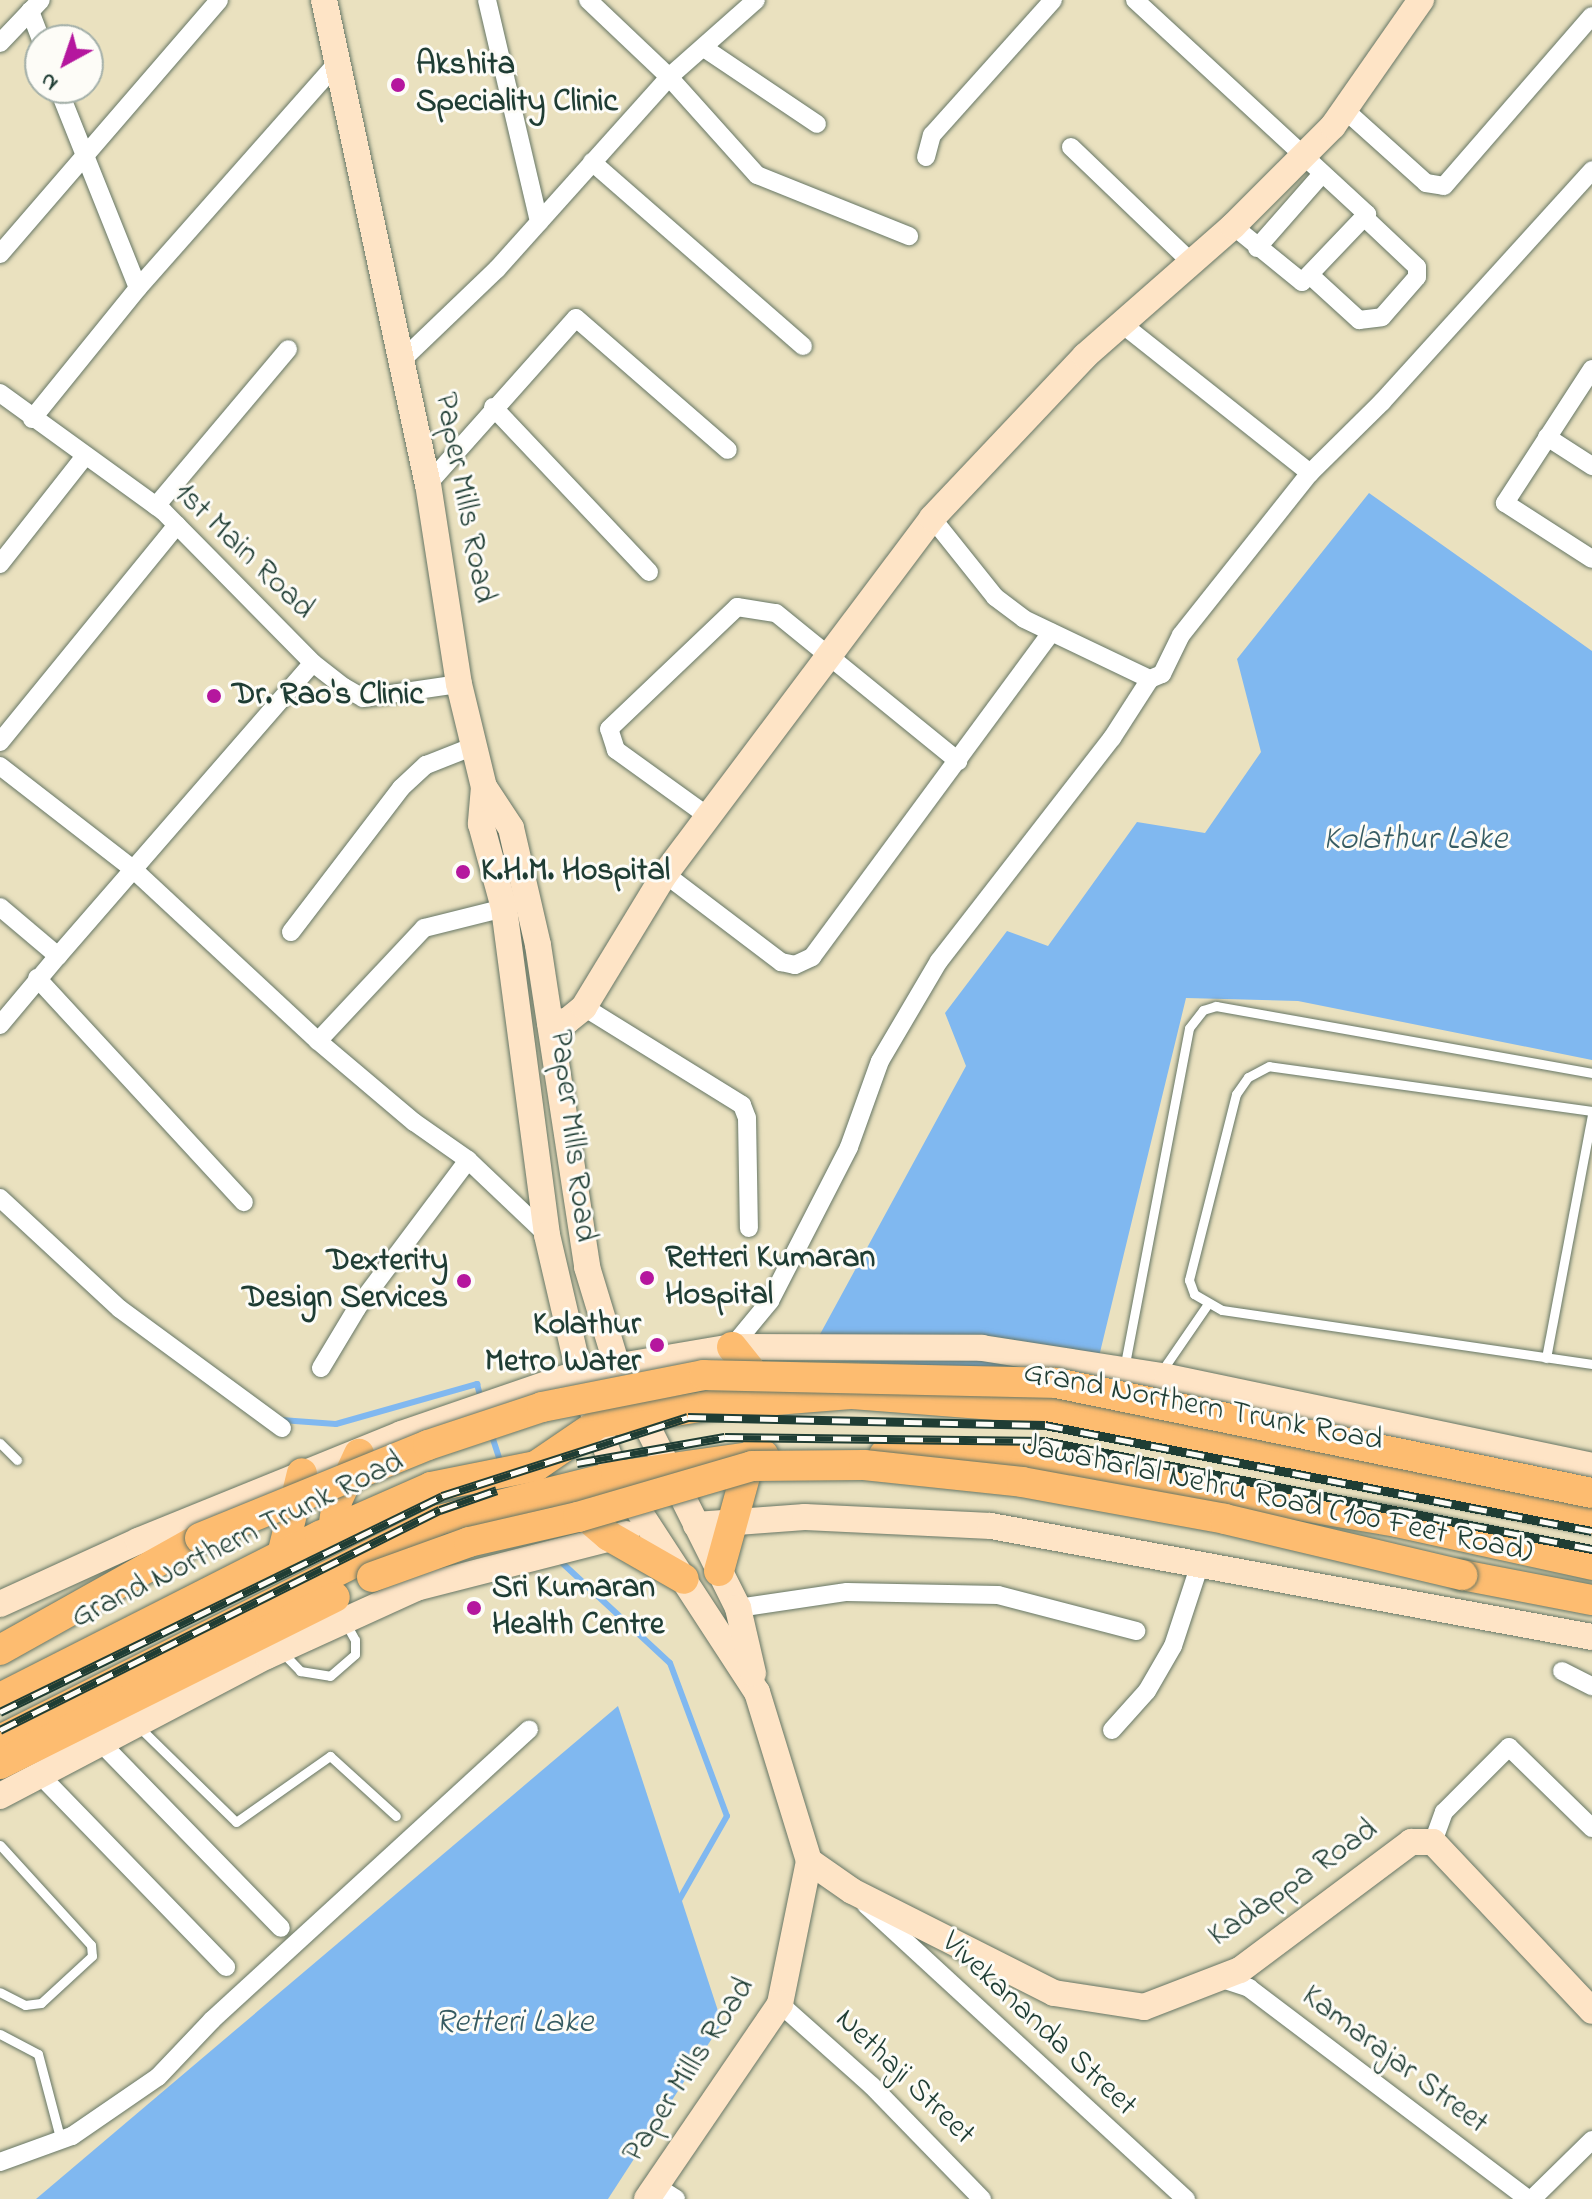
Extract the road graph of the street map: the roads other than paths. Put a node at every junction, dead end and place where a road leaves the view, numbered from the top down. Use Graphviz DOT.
graph roads {
  1 [pos="219,0"];
  2 [pos="324,0"];
  3 [pos="487,0"];
  4 [pos="588,0"];
  5 [pos="1053,0"];
  6 [pos="1135,0"];
  7 [pos="1421,0"];
  8 [pos="752,1"];
  9 [pos="36,5"];
  10 [pos="1592,16"];
  11 [pos="0,43"];
  12 [pos="704,48"];
  13 [pos="339,61"];
  14 [pos="669,77"];
  15 [pos="64,104"];
  16 [pos="1345,110"];
  17 [pos="817,124"];
  18 [pos="1071,147"];
  19 [pos="82,157"];
  20 [pos="926,157"];
  21 [pos="1302,157"];
  22 [pos="592,162"];
  23 [pos="1592,170"];
  24 [pos="1322,174"];
  25 [pos="1268,191"];
  26 [pos="1294,214"];
  27 [pos="1365,218"];
  28 [pos="539,222"];
  29 [pos="1233,226"];
  30 [pos="909,236"];
  31 [pos="1257,248"];
  32 [pos="0,254"];
  33 [pos="1192,263"];
  34 [pos="1312,277"];
  35 [pos="138,288"];
  36 [pos="1122,324"];
  37 [pos="803,346"];
  38 [pos="288,349"];
  39 [pos="401,361"];
  40 [pos="1592,369"];
  41 [pos="0,393"];
  42 [pos="493,407"];
  43 [pos="32,419"];
  44 [pos="1547,437"];
  45 [pos="728,450"];
  46 [pos="85,456"];
  47 [pos="1592,466"];
  48 [pos="1310,473"];
  49 [pos="428,484"];
  50 [pos="156,506"];
  51 [pos="932,518"];
  52 [pos="177,525"];
  53 [pos="1592,559"];
  54 [pos="0,564"];
  55 [pos="649,572"];
  56 [pos="1051,633"];
  57 [pos="832,654"];
  58 [pos="313,663"];
  59 [pos="1150,679"];
  60 [pos="459,684"];
  61 [pos="0,742"];
  62 [pos="474,746"];
  63 [pos="958,761"];
  64 [pos="0,766"];
  65 [pos="484,787"];
  66 [pos="709,817"];
  67 [pos="134,870"];
  68 [pos="665,874"];
  69 [pos="0,907"];
  70 [pos="504,908"];
  71 [pos="291,932"];
  72 [pos="58,956"];
  73 [pos="37,978"];
  74 [pos="584,1007"];
  75 [pos="550,1023"];
  76 [pos="0,1025"];
  77 [pos="318,1041"];
  78 [pos="1592,1073"];
  79 [pos="1592,1113"];
  80 [pos="468,1160"];
  81 [pos="0,1198"];
  82 [pos="244,1202"];
  83 [pos="749,1228"];
  84 [pos="547,1235"];
  85 [pos="1207,1305"];
  86 [pos="732,1347"];
  87 [pos="1546,1358"];
  88 [pos="1592,1364"];
  89 [pos="617,1366"];
  90 [pos="321,1368"];
  91 [pos="1124,1369"];
  92 [pos="579,1373"];
  93 [pos="1159,1375"];
  94 [pos="774,1399"];
  95 [pos="641,1415"];
  96 [pos="599,1423"];
  97 [pos="282,1428"];
  98 [pos="0,1443"];
  99 [pos="359,1454"];
  100 [pos="751,1455"];
  101 [pos="17,1460"];
  102 [pos="664,1466"];
  103 [pos="1592,1466"];
  104 [pos="302,1473"];
  105 [pos="616,1476"];
  106 [pos="558,1493"];
  107 [pos="1592,1493"];
  108 [pos="1592,1519"];
  109 [pos="730,1523"];
  110 [pos="696,1525"];
  111 [pos="333,1530"];
  112 [pos="654,1531"];
  113 [pos="609,1536"];
  114 [pos="282,1555"];
  115 [pos="1201,1561"];
  116 [pos="1592,1565"];
  117 [pos="719,1571"];
  118 [pos="684,1579"];
  119 [pos="5,1595"];
  120 [pos="1592,1600"];
  121 [pos="738,1608"];
  122 [pos="344,1621"];
  123 [pos="270,1631"];
  124 [pos="1136,1631"];
  125 [pos="1592,1637"];
  126 [pos="0,1650"];
  127 [pos="1562,1671"];
  128 [pos="1592,1686"];
  129 [pos="757,1692"];
  130 [pos="0,1698"];
  131 [pos="138,1726"];
  132 [pos="529,1730"];
  133 [pos="1112,1730"];
  134 [pos="0,1740"];
  135 [pos="103,1745"];
  136 [pos="0,1764"];
  137 [pos="41,1776"];
  138 [pos="0,1796"];
  139 [pos="396,1816"];
  140 [pos="1592,1828"];
  141 [pos="1433,1842"];
  142 [pos="0,1845"];
  143 [pos="809,1861"];
  144 [pos="852,1891"];
  145 [pos="281,1928"];
  146 [pos="226,1967"];
  147 [pos="1219,1978"];
  148 [pos="0,1992"];
  149 [pos="780,2004"];
  150 [pos="1592,2011"];
  151 [pos="0,2034"];
  152 [pos="1592,2140"];
  153 [pos="61,2141"];
  154 [pos="0,2162"];
  155 [pos="659,2194"];
  156 [pos="982,2199"];
  157 [pos="1186,2199"];
  158 [pos="1530,2199"];
  1 -- 19 [label="street"];
  2 -- 13 [label="street, Paper Mills Road"];
  3 -- 28 [label="street"];
  4 -- 14 [label="street"];
  5 -- 20 [label="street"];
  6 -- 21 [label="street"];
  7 -- 16 [label="street"];
  8 -- 12 [label="street"];
  9 -- 11 [label="street"];
  10 -- 16 [label="street"];
  12 -- 14 [label="street"];
  12 -- 17 [label="street"];
  13 -- 35 [label="street"];
  13 -- 39 [label="street, Paper Mills Road"];
  14 -- 22 [label="street"];
  14 -- 30 [label="street"];
  15 -- 19 [label="street"];
  16 -- 21 [label="street"];
  18 -- 33 [label="street"];
  19 -- 32 [label="street"];
  19 -- 35 [label="street"];
  21 -- 24 [label="street"];
  21 -- 25 [label="street"];
  22 -- 28 [label="street"];
  22 -- 37 [label="street"];
  23 -- 48 [label="street"];
  24 -- 26 [label="street"];
  24 -- 27 [label="street"];
  25 -- 26 [label="street"];
  25 -- 29 [label="street"];
  26 -- 31 [label="street"];
  27 -- 34 [label="street"];
  27 -- 34 [label="street"];
  28 -- 39 [label="street"];
  29 -- 31 [label="street"];
  29 -- 33 [label="street"];
  31 -- 34 [label="street"];
  33 -- 36 [label="street"];
  35 -- 43 [label="street"];
  36 -- 48 [label="street"];
  36 -- 51 [label="street"];
  38 -- 50 [label="street"];
  39 -- 49 [label="street, Paper Mills Road"];
  40 -- 44 [label="street"];
  41 -- 43 [label="street, 1st Main Road"];
  42 -- 45 [label="street"];
  42 -- 49 [label="street"];
  42 -- 55 [label="street"];
  43 -- 46 [label="street, 1st Main Road"];
  44 -- 47 [label="street"];
  44 -- 53 [label="street"];
  46 -- 50 [label="street, 1st Main Road"];
  46 -- 54 [label="street"];
  48 -- 59 [label="street"];
  49 -- 60 [label="street, Paper Mills Road"];
  50 -- 52 [label="street, 1st Main Road"];
  51 -- 56 [label="street"];
  51 -- 57 [label="street"];
  52 -- 58 [label="street, 1st Main Road"];
  52 -- 61 [label="street"];
  56 -- 59 [label="street"];
  56 -- 63 [label="street"];
  57 -- 63 [label="street"];
  57 -- 66 [label="street"];
  57 -- 66 [label="street"];
  58 -- 60 [label="street, 1st Main Road"];
  58 -- 67 [label="street"];
  59 -- 86 [label="street"];
  60 -- 62 [label="street, Paper Mills Road"];
  62 -- 65 [label="street, Paper Mills Road"];
  62 -- 71 [label="street"];
  63 -- 68 [label="street"];
  64 -- 67 [label="street"];
  65 -- 70 [label="street, Paper Mills Road"];
  65 -- 75 [label="street, Paper Mills Road"];
  66 -- 68 [label="street"];
  67 -- 72 [label="street"];
  67 -- 77 [label="street"];
  68 -- 74 [label="street"];
  69 -- 72 [label="street"];
  70 -- 77 [label="street"];
  70 -- 84 [label="street, Paper Mills Road"];
  72 -- 73 [label="street"];
  73 -- 76 [label="street"];
  73 -- 82 [label="street"];
  74 -- 75 [label="street"];
  74 -- 83 [label="street"];
  75 -- 89 [label="street, Paper Mills Road"];
  77 -- 80 [label="street"];
  78 -- 91 [label="lane"];
  79 -- 85 [label="lane"];
  79 -- 87 [label="lane"];
  80 -- 84 [label="street"];
  80 -- 90 [label="street"];
  81 -- 97 [label="street"];
  84 -- 92 [label="street, Paper Mills Road"];
  85 -- 87 [label="lane"];
  85 -- 93 [label="lane"];
  86 -- 89 [label="street"];
  86 -- 91 [label="street"];
  86 -- 94 [label="main road"];
  87 -- 88 [label="lane"];
  89 -- 92 [label="street"];
  89 -- 95 [label="street, Paper Mills Road"];
  91 -- 93 [label="street"];
  92 -- 96 [label="street, Paper Mills Road"];
  92 -- 99 [label="street"];
  93 -- 103 [label="street"];
  94 -- 95 [label="main road, Grand Northern Trunk Road"];
  94 -- 108 [label="main road, Grand Northern Trunk Road"];
  95 -- 96 [label="main road, Grand Northern Trunk Road"];
  95 -- 102 [label="street, Paper Mills Road"];
  96 -- 105 [label="street, Paper Mills Road"];
  96 -- 111 [label="main road, Grand Northern Trunk Road"];
  98 -- 101 [label="lane"];
  99 -- 104 [label="street"];
  99 -- 111 [label="main road"];
  100 -- 102 [label="main road"];
  100 -- 109 [label="main road"];
  100 -- 116 [label="main road"];
  102 -- 105 [label="main road"];
  102 -- 110 [label="street, Paper Mills Road"];
  104 -- 114 [label="main road"];
  104 -- 119 [label="street"];
  105 -- 106 [label="main road"];
  105 -- 112 [label="street, Paper Mills Road"];
  106 -- 113 [label="main road"];
  106 -- 123 [label="main road"];
  107 -- 126 [label="main road, Jawaharlal Nehru Road (100 Feet Road), bridge"];
  109 -- 110 [label="street"];
  109 -- 115 [label="street"];
  109 -- 117 [label="main road"];
  110 -- 117 [label="street, Paper Mills Road"];
  111 -- 114 [label="main road, Grand Northern Trunk Road"];
  112 -- 113 [label="street"];
  112 -- 118 [label="street, Paper Mills Road"];
  113 -- 118 [label="main road"];
  113 -- 122 [label="street"];
  114 -- 130 [label="main road, Grand Northern Trunk Road"];
  115 -- 125 [label="street"];
  115 -- 133 [label="street"];
  117 -- 121 [label="street, Paper Mills Road"];
  118 -- 129 [label="street, Paper Mills Road"];
  120 -- 123 [label="main road, Jawaharlal Nehru Road (100 Feet Road), bridge"];
  121 -- 124 [label="street"];
  121 -- 129 [label="street, Paper Mills Road"];
  122 -- 123 [label="street"];
  122 -- 123 [label="lane"];
  123 -- 131 [label="street"];
  123 -- 134 [label="main road"];
  123 -- 136 [label="main road, Jawaharlal Nehru Road (100 Feet Road)"];
  127 -- 128 [label="street"];
  129 -- 143 [label="street, Paper Mills Road"];
  131 -- 135 [label="street"];
  131 -- 139 [label="lane"];
  132 -- 153 [label="street"];
  135 -- 137 [label="street"];
  135 -- 145 [label="street"];
  137 -- 138 [label="street"];
  137 -- 146 [label="street"];
  140 -- 141 [label="street"];
  141 -- 147 [label="street, Kadappa Road"];
  141 -- 150 [label="street, Kadappa Road"];
  142 -- 148 [label="lane"];
  143 -- 144 [label="street, Kadappa Road"];
  143 -- 149 [label="street, Paper Mills Road"];
  144 -- 147 [label="street, Kadappa Road"];
  144 -- 157 [label="street, Vivekananda Street"];
  147 -- 158 [label="street, Kamarajar Street"];
  149 -- 155 [label="street, Paper Mills Road"];
  149 -- 156 [label="street, Nethaji Street"];
  151 -- 153 [label="lane"];
  152 -- 158 [label="street"];
  153 -- 154 [label="street"];
}
